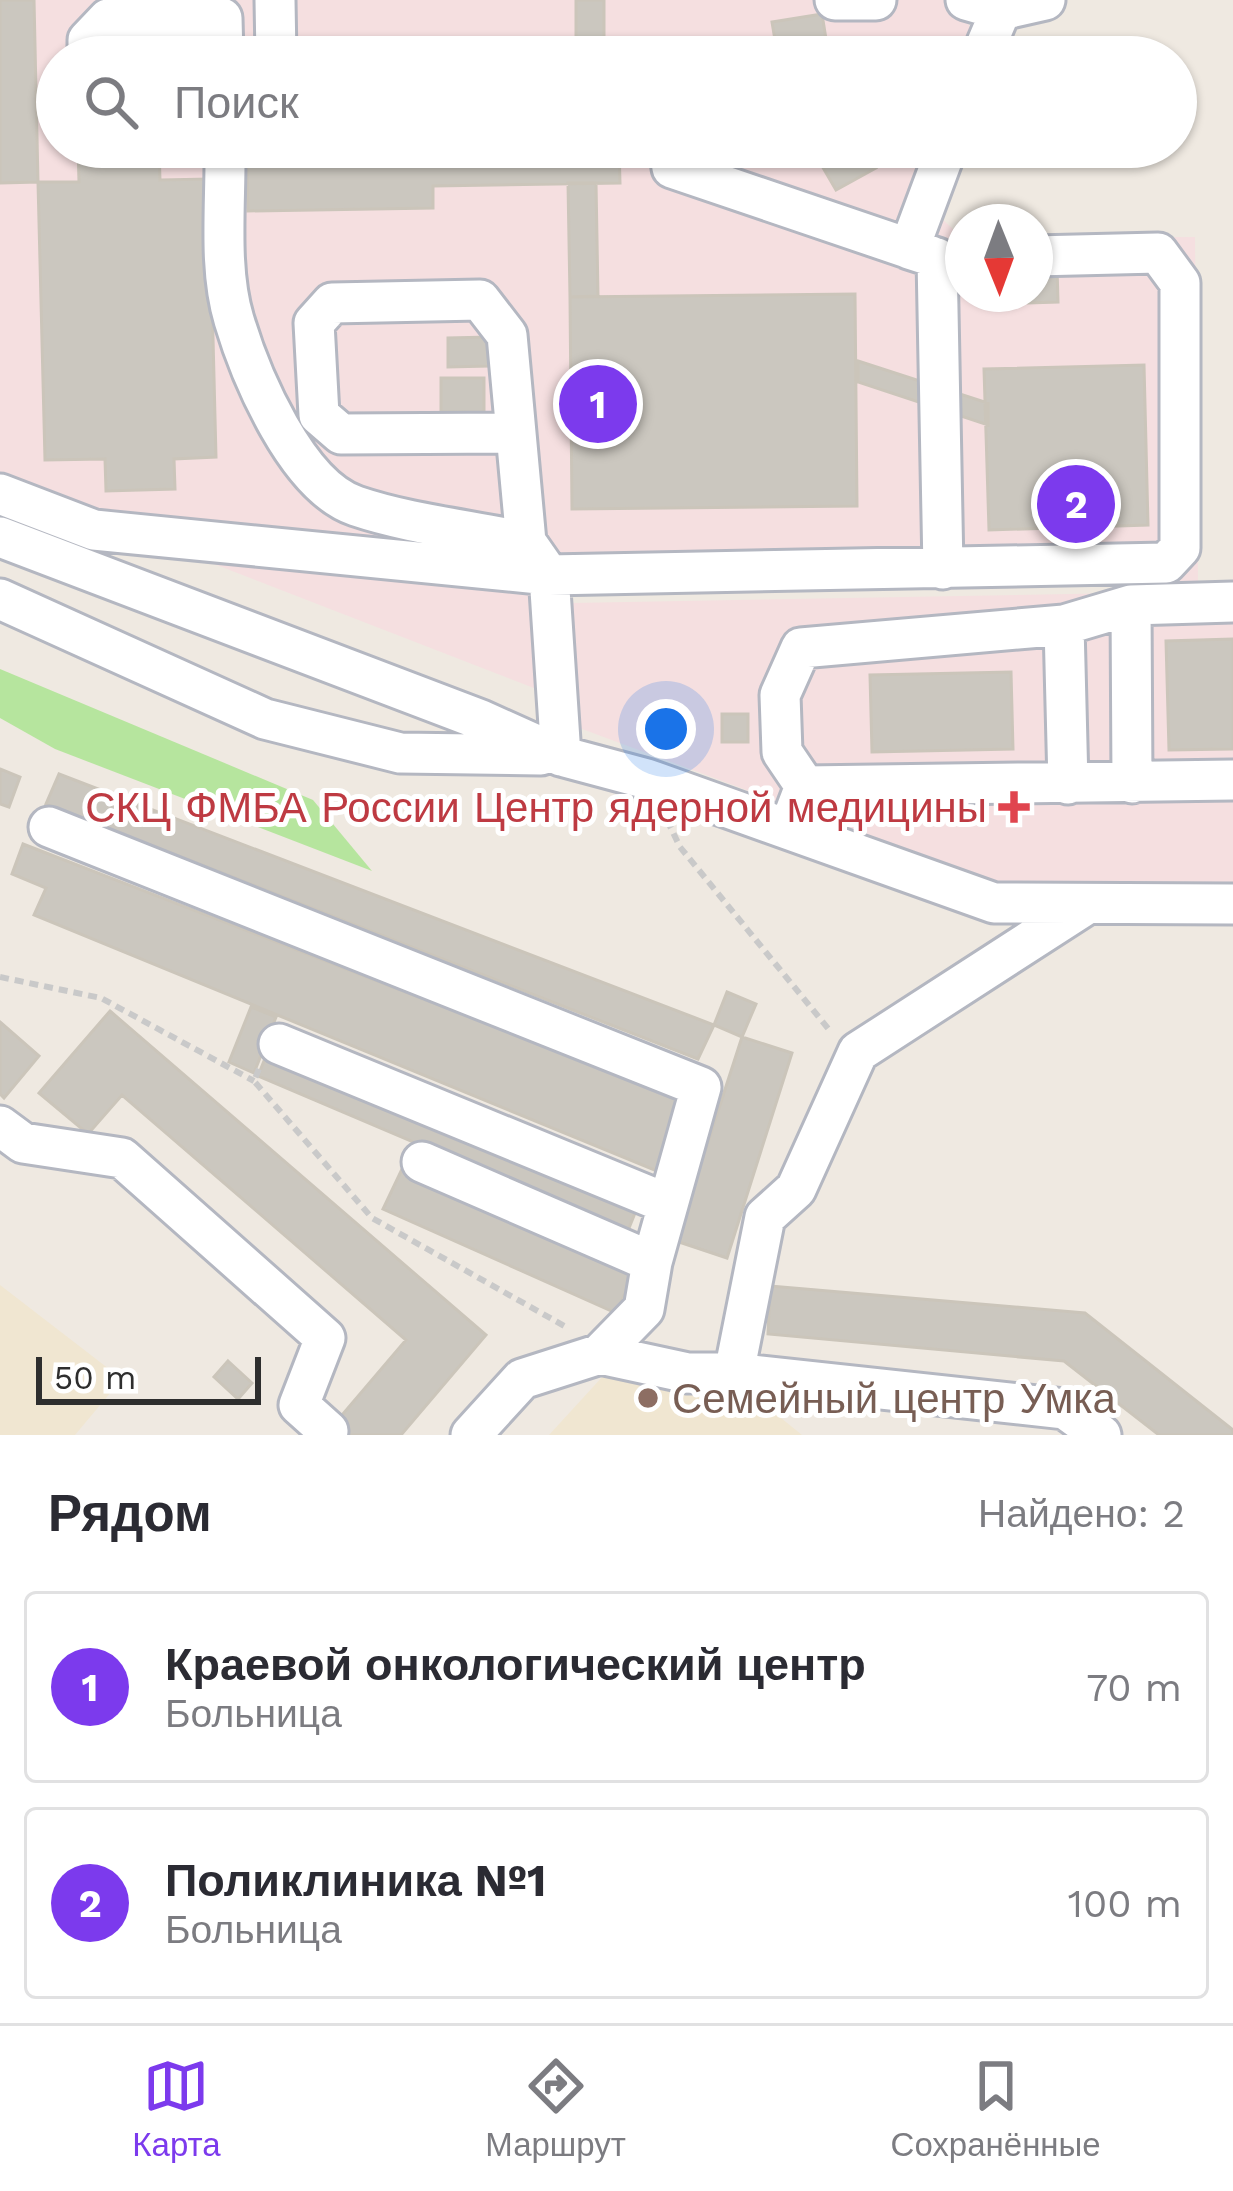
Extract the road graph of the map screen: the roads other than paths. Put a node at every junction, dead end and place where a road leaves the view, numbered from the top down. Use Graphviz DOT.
graph roads {
  1 [pos="275,0"];
  2 [pos="835,0"];
  3 [pos="876,0"];
  4 [pos="1045,0"];
  5 [pos="988,3"];
  6 [pos="92,36"];
  7 [pos="222,36"];
  8 [pos="276,36"];
  9 [pos="984,36"];
  10 [pos="225,168"];
  11 [pos="672,168"];
  12 [pos="945,168"];
  13 [pos="936,255"];
  14 [pos="1053,256"];
  15 [pos="514,433"];
  16 [pos="0,494"];
  17 [pos="0,537"];
  18 [pos="526,542"];
  19 [pos="943,569"];
  20 [pos="548,575"];
  21 [pos="0,599"];
  22 [pos="1233,602"];
  23 [pos="1131,605"];
  24 [pos="1064,625"];
  25 [pos="561,756"];
  26 [pos="1233,780"];
  27 [pos="1132,783"];
  28 [pos="1068,784"];
  29 [pos="805,786"];
  30 [pos="49,827"];
  31 [pos="789,828"];
  32 [pos="1087,904"];
  33 [pos="1233,904"];
  34 [pos="279,1044"];
  35 [pos="0,1126"];
  36 [pos="422,1162"];
  37 [pos="668,1204"];
  38 [pos="652,1262"];
  39 [pos="589,1344"];
  40 [pos="734,1373"];
  41 [pos="328,1431"];
  42 [pos="471,1435"];
  43 [pos="1101,1435"];
  1 -- 8 [label="street"];
  2 -- 3 [label="street"];
  4 -- 5 [label="street"];
  5 -- 9 [label="street"];
  6 -- 7 [label="street"];
  10 -- 18 [label="street"];
  11 -- 13 [label="street"];
  12 -- 13 [label="street"];
  13 -- 19 [label="street"];
  14 -- 19 [label="street"];
  15 -- 15 [label="street"];
  15 -- 18 [label="street"];
  16 -- 20 [label="street"];
  17 -- 25 [label="street"];
  18 -- 20 [label="street"];
  19 -- 20 [label="street"];
  20 -- 25 [label="street"];
  21 -- 25 [label="street"];
  22 -- 23 [label="street"];
  23 -- 24 [label="street"];
  23 -- 27 [label="street"];
  24 -- 28 [label="street"];
  24 -- 29 [label="street"];
  25 -- 31 [label="street"];
  26 -- 27 [label="street"];
  27 -- 28 [label="street"];
  28 -- 29 [label="street"];
  29 -- 31 [label="street"];
  30 -- 37 [label="street"];
  31 -- 32 [label="street"];
  32 -- 33 [label="street"];
  32 -- 40 [label="street"];
  34 -- 37 [label="street"];
  35 -- 41 [label="street"];
  36 -- 38 [label="street"];
  37 -- 38 [label="street"];
  38 -- 39 [label="street"];
  39 -- 40 [label="street"];
  39 -- 42 [label="street"];
  40 -- 43 [label="street"];
}
